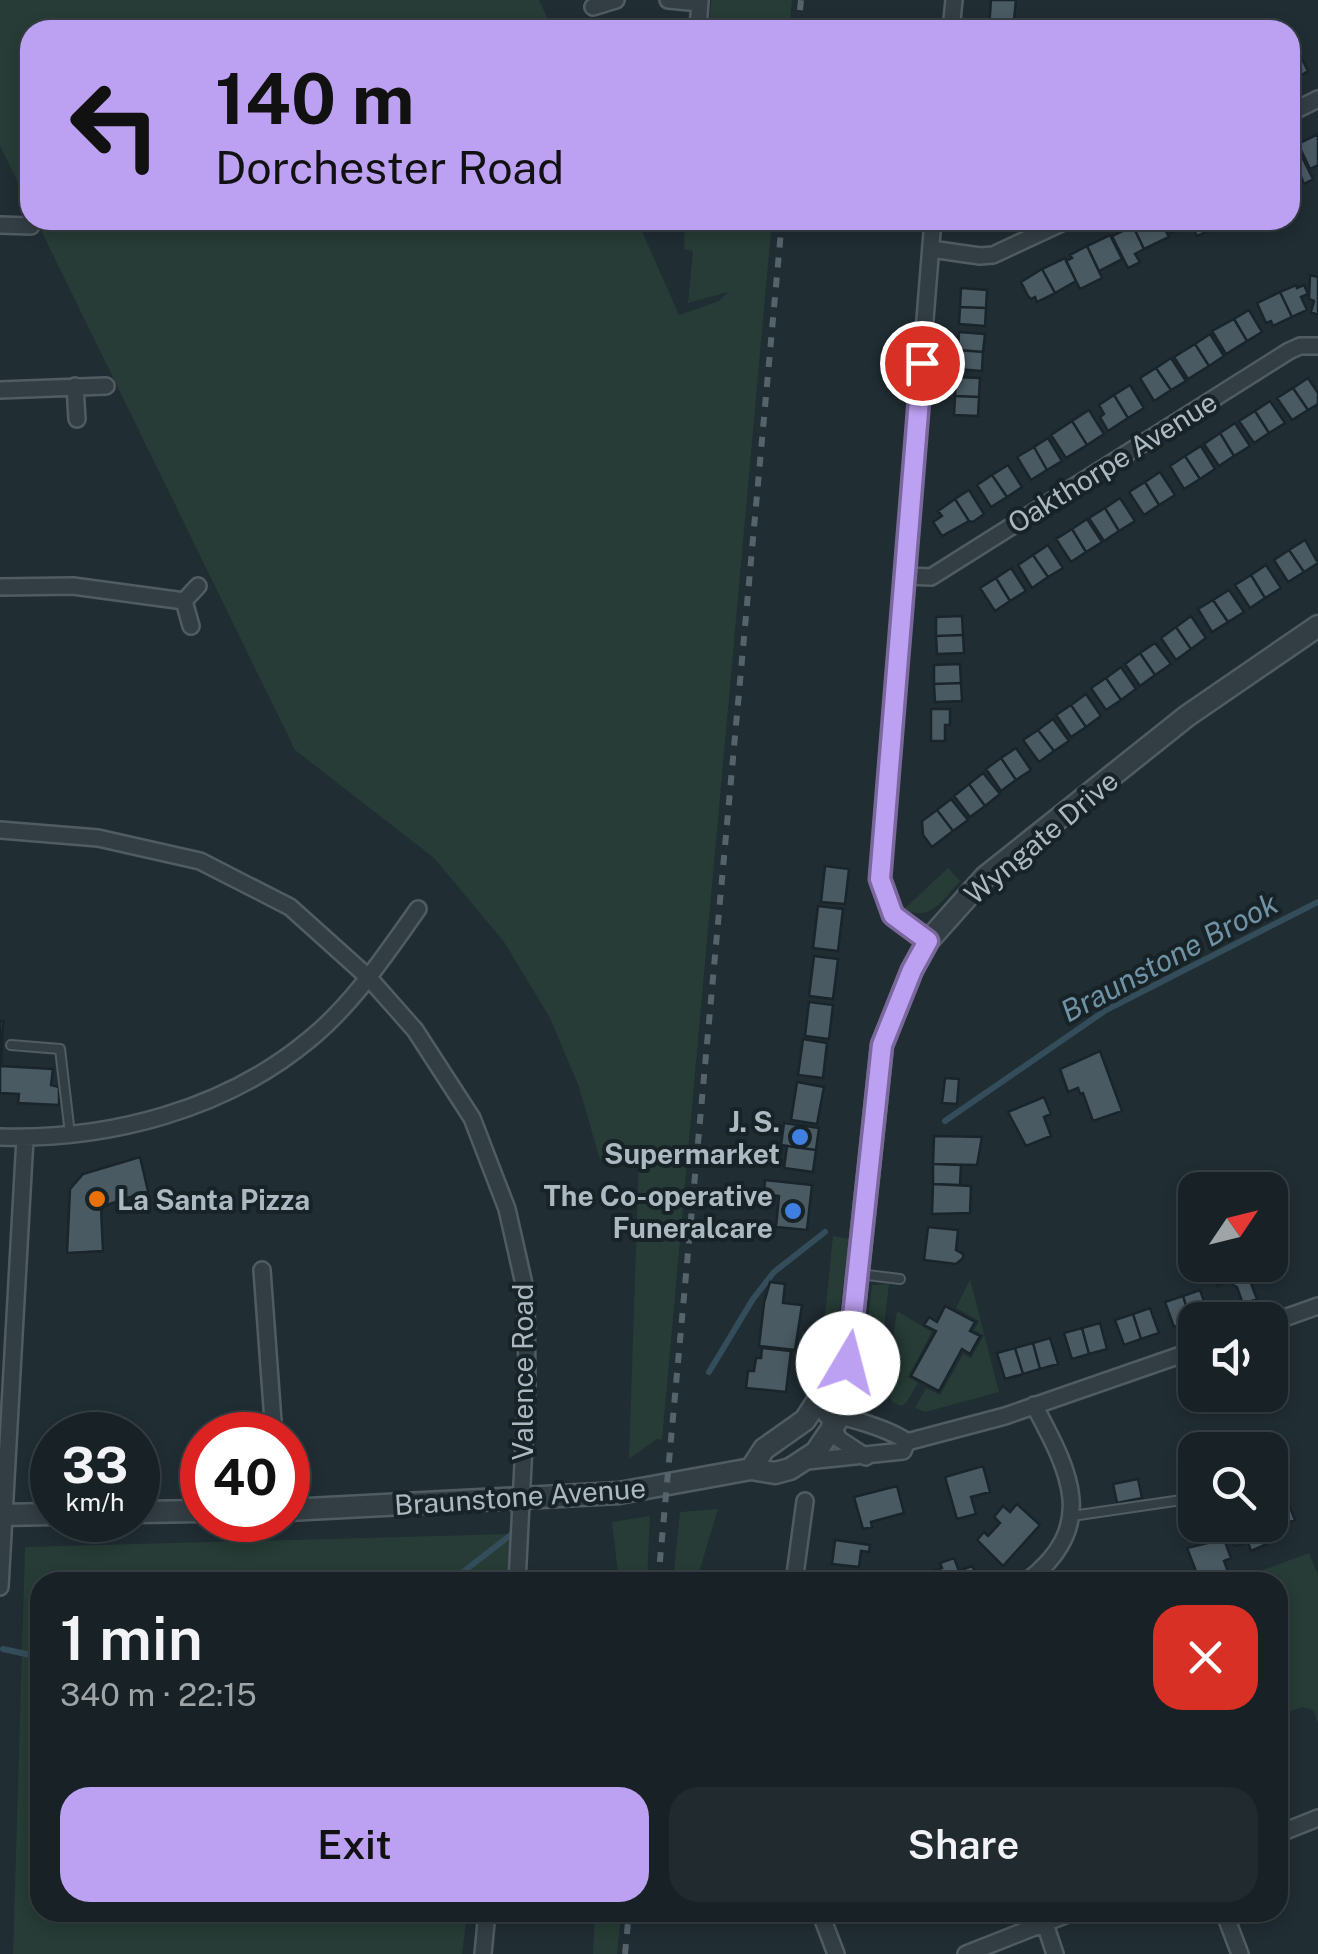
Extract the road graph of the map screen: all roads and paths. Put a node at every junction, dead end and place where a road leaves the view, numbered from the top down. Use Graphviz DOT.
graph roads {
  1 [pos="616,0"];
  2 [pos="668,0"];
  3 [pos="700,1"];
  4 [pos="593,7"];
  5 [pos="933,230"];
  6 [pos="1042,230"];
  7 [pos="931,249"];
  8 [pos="1318,346"];
  9 [pos="75,386"];
  10 [pos="106,386"];
  11 [pos="0,390"];
  12 [pos="77,419"];
  13 [pos="907,576"];
  14 [pos="0,586"];
  15 [pos="198,586"];
  16 [pos="184,601"];
  17 [pos="191,626"];
  18 [pos="1318,626"];
  19 [pos="0,830"];
  20 [pos="418,909"];
  21 [pos="928,941"];
  22 [pos="369,978"];
  23 [pos="10,1045"];
  24 [pos="70,1134"];
  25 [pos="0,1137"];
  26 [pos="24,1138"];
  27 [pos="262,1270"];
  28 [pos="859,1274"];
  29 [pos="900,1279"];
  30 [pos="1318,1306"];
  31 [pos="1288,1317"];
  32 [pos="1178,1356"];
  33 [pos="1034,1405"];
  34 [pos="272,1412"];
  35 [pos="829,1416"];
  36 [pos="908,1442"];
  37 [pos="866,1457"];
  38 [pos="807,1461"];
  39 [pos="750,1469"];
  40 [pos="521,1499"];
  41 [pos="1178,1500"];
  42 [pos="805,1501"];
  43 [pos="310,1509"];
  44 [pos="3,1514"];
  45 [pos="30,1514"];
  46 [pos="1072,1516"];
  47 [pos="517,1572"];
  48 [pos="795,1572"];
  49 [pos="1035,1572"];
  50 [pos="0,1587"];
  51 [pos="1318,1818"];
  52 [pos="1288,1830"];
  53 [pos="486,1922"];
  54 [pos="824,1922"];
  55 [pos="1034,1922"];
  56 [pos="1044,1922"];
  57 [pos="1228,1922"];
  58 [pos="483,1954"];
  59 [pos="836,1954"];
  60 [pos="966,1954"];
  61 [pos="1055,1954"];
  62 [pos="1240,1954"];
  1 -- 4 [label="street"];
  2 -- 3 [label="street"];
  5 -- 7 [label="street"];
  6 -- 7 [label="street"];
  7 -- 13 [label="street"];
  8 -- 13 [label="street, Oakthorpe Avenue"];
  9 -- 10 [label="street"];
  9 -- 11 [label="street"];
  9 -- 12 [label="street"];
  13 -- 21 [label="street"];
  14 -- 16 [label="street"];
  15 -- 16 [label="street"];
  16 -- 17 [label="street"];
  18 -- 21 [label="street, Wyngate Drive"];
  19 -- 22 [label="street, Valence Road"];
  20 -- 22 [label="street"];
  21 -- 28 [label="street, Wyngate Drive"];
  22 -- 24 [label="street"];
  22 -- 40 [label="street, Valence Road"];
  23 -- 24 [label="lane"];
  24 -- 26 [label="street"];
  25 -- 26 [label="street"];
  26 -- 44 [label="street"];
  27 -- 34 [label="street"];
  28 -- 29 [label="lane"];
  28 -- 35 [label="street, Wyngate Drive"];
  30 -- 31 [label="street"];
  32 -- 33 [label="street, Braunstone Avenue"];
  33 -- 36 [label="street, Braunstone Avenue"];
  33 -- 46 [label="street"];
  35 -- 36 [label="street"];
  35 -- 37 [label="street"];
  35 -- 38 [label="street"];
  35 -- 39 [label="street"];
  36 -- 37 [label="street, Braunstone Avenue"];
  37 -- 38 [label="street, Braunstone Avenue"];
  38 -- 39 [label="street, Braunstone Avenue"];
  39 -- 40 [label="street, Braunstone Avenue"];
  40 -- 43 [label="street, Braunstone Avenue"];
  40 -- 47 [label="street, Valence Road"];
  41 -- 46 [label="lane"];
  42 -- 48 [label="street"];
  44 -- 45 [label="street"];
  44 -- 50 [label="street"];
  46 -- 49 [label="street"];
  51 -- 52 [label="street"];
  53 -- 58 [label="street"];
  54 -- 59 [label="street"];
  55 -- 60 [label="street"];
  56 -- 61 [label="street"];
  57 -- 62 [label="street"];
}
